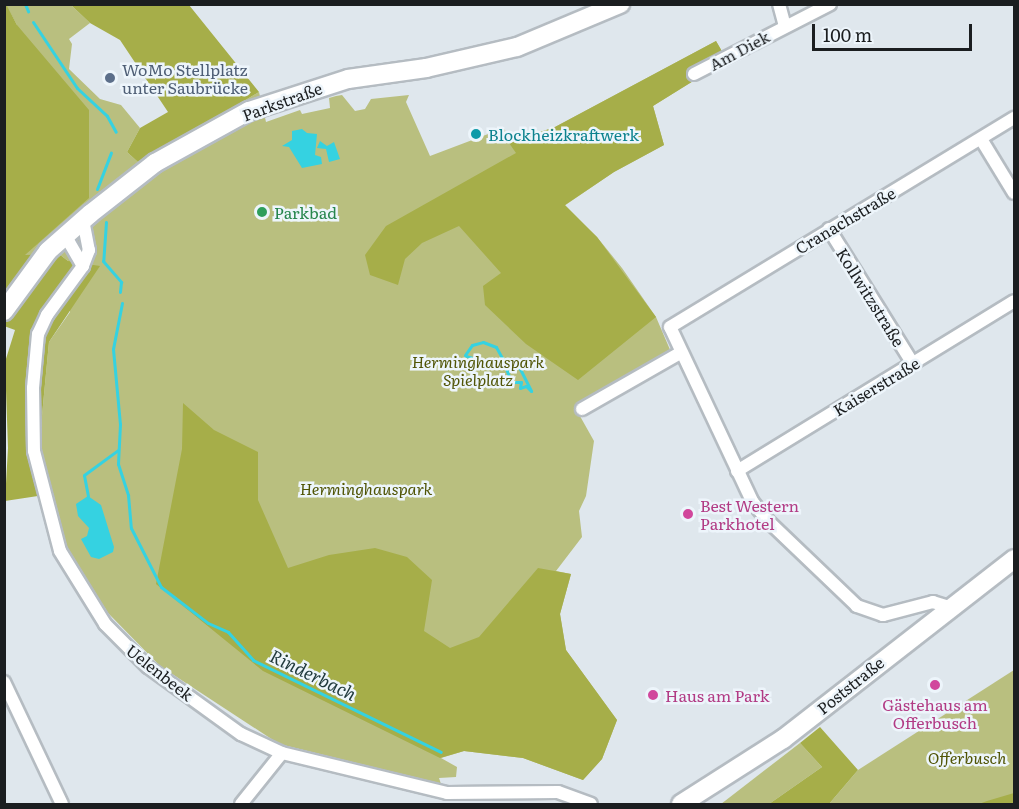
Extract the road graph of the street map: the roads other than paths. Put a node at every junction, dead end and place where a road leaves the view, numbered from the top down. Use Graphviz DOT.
graph roads {
  1 [pos="620,4"];
  2 [pos="779,4"];
  3 [pos="830,4"];
  4 [pos="785,26"];
  5 [pos="694,74"];
  6 [pos="1014,118"];
  7 [pos="981,139"];
  8 [pos="1014,193"];
  9 [pos="83,220"];
  10 [pos="829,229"];
  11 [pos="65,236"];
  12 [pos="83,266"];
  13 [pos="1014,301"];
  14 [pos="4,311"];
  15 [pos="680,353"];
  16 [pos="913,364"];
  17 [pos="582,409"];
  18 [pos="737,471"];
  19 [pos="1014,559"];
  20 [pos="949,607"];
  21 [pos="4,682"];
  22 [pos="282,753"];
  23 [pos="62,804"];
  24 [pos="241,804"];
  25 [pos="591,804"];
  26 [pos="681,804"];
  1 -- 9 [label="street, Parkstraße"];
  2 -- 4 [label="street, Am Diek"];
  3 -- 4 [label="street, Am Diek"];
  4 -- 5 [label="street, Am Diek"];
  6 -- 7 [label="street, Cranachstraße"];
  7 -- 8 [label="street"];
  7 -- 10 [label="street, Cranachstraße"];
  9 -- 11 [label="street, Parkstraße"];
  9 -- 12 [label="street, Uelenbeek"];
  10 -- 15 [label="street, Cranachstraße"];
  10 -- 16 [label="street, Kollwitzstraße"];
  11 -- 12 [label="street"];
  11 -- 14 [label="street, Parkstraße"];
  12 -- 22 [label="street, Uelenbeek"];
  13 -- 16 [label="street, Kaiserstraße"];
  15 -- 17 [label="street"];
  15 -- 18 [label="street"];
  16 -- 18 [label="street, Kaiserstraße"];
  18 -- 20 [label="street"];
  19 -- 20 [label="street, Poststraße"];
  20 -- 26 [label="street, Poststraße"];
  21 -- 23 [label="street"];
  22 -- 24 [label="street"];
  22 -- 25 [label="street, Uelenbeek"];
}
